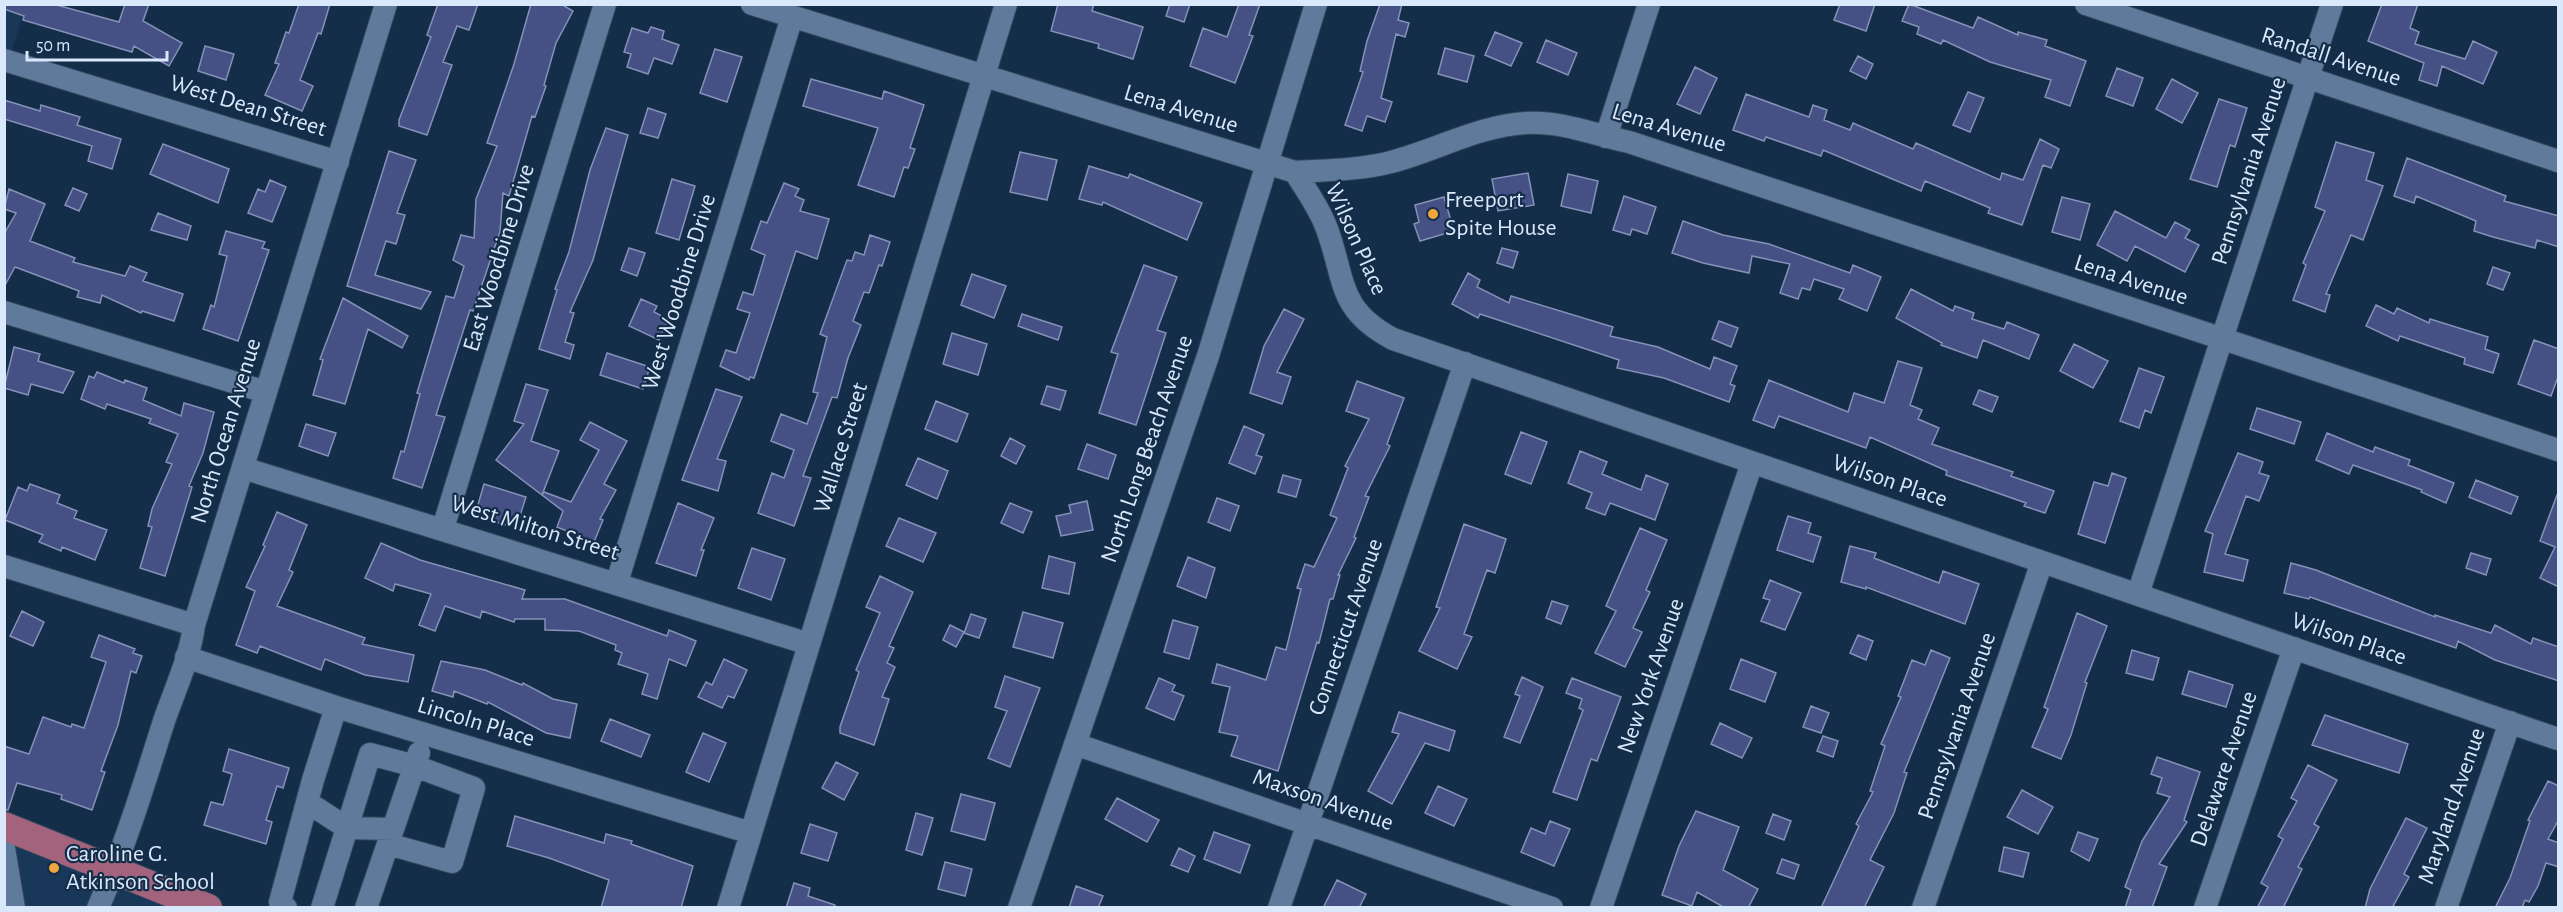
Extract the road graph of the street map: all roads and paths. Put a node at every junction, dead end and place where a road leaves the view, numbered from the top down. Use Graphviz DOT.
graph roads {
  1 [pos="386,4"];
  2 [pos="605,4"];
  3 [pos="752,4"];
  4 [pos="1006,4"];
  5 [pos="1316,4"];
  6 [pos="1649,4"];
  7 [pos="2086,4"];
  8 [pos="2332,4"];
  9 [pos="792,17"];
  10 [pos="4,60"];
  11 [pos="984,77"];
  12 [pos="2308,78"];
  13 [pos="1606,137"];
  14 [pos="2559,161"];
  15 [pos="338,162"];
  16 [pos="1268,164"];
  17 [pos="1295,172"];
  18 [pos="4,312"];
  19 [pos="2222,338"];
  20 [pos="1466,363"];
  21 [pos="267,392"];
  22 [pos="2559,450"];
  23 [pos="1752,463"];
  24 [pos="243,468"];
  25 [pos="443,528"];
  26 [pos="2042,562"];
  27 [pos="4,566"];
  28 [pos="617,582"];
  29 [pos="2138,594"];
  30 [pos="194,625"];
  31 [pos="809,644"];
  32 [pos="2294,648"];
  33 [pos="186,657"];
  34 [pos="336,707"];
  35 [pos="2510,722"];
  36 [pos="426,735"];
  37 [pos="2559,739"];
  38 [pos="1075,744"];
  39 [pos="415,766"];
  40 [pos="307,802"];
  41 [pos="1308,823"];
  42 [pos="4,826"];
  43 [pos="347,828"];
  44 [pos="751,833"];
  45 [pos="391,836"];
  46 [pos="4,848"];
  47 [pos="115,871"];
  48 [pos="14,908"];
  49 [pos="98,908"];
  50 [pos="114,908"];
  51 [pos="208,908"];
  52 [pos="286,908"];
  53 [pos="322,908"];
  54 [pos="366,908"];
  55 [pos="728,908"];
  56 [pos="1019,908"];
  57 [pos="1278,908"];
  58 [pos="1552,908"];
  59 [pos="1600,908"];
  60 [pos="1923,908"];
  61 [pos="2205,908"];
  62 [pos="2446,908"];
  1 -- 15 [label="street, North Ocean Avenue"];
  2 -- 25 [label="street, East Woodbine Drive"];
  3 -- 9 [label="street, Lena Avenue"];
  4 -- 11 [label="street, Wallace Street"];
  5 -- 16 [label="street, North Long Beach Avenue"];
  6 -- 13 [label="street"];
  7 -- 12 [label="street, Randall Avenue"];
  8 -- 12 [label="street, Pennsylvania Avenue"];
  9 -- 11 [label="street, Lena Avenue"];
  9 -- 28 [label="street, West Woodbine Drive"];
  10 -- 15 [label="street, West Dean Street"];
  11 -- 16 [label="street, Lena Avenue"];
  11 -- 31 [label="street, Wallace Street"];
  12 -- 14 [label="street, Randall Avenue"];
  12 -- 19 [label="street, Pennsylvania Avenue"];
  13 -- 17 [label="street, Lena Avenue"];
  13 -- 19 [label="street, Lena Avenue"];
  15 -- 21 [label="street, North Ocean Avenue"];
  16 -- 17 [label="street, Lena Avenue"];
  16 -- 38 [label="street, North Long Beach Avenue"];
  17 -- 20 [label="street, Wilson Place"];
  18 -- 21 [label="street"];
  19 -- 22 [label="street, Lena Avenue"];
  19 -- 29 [label="street, Pennsylvania Avenue"];
  20 -- 23 [label="street, Wilson Place"];
  20 -- 41 [label="street, Connecticut Avenue"];
  21 -- 24 [label="street, North Ocean Avenue"];
  23 -- 26 [label="street, Wilson Place"];
  23 -- 59 [label="street, New York Avenue"];
  24 -- 25 [label="street, West Milton Street"];
  24 -- 30 [label="street, North Ocean Avenue"];
  25 -- 28 [label="street, West Milton Street"];
  26 -- 29 [label="street, Wilson Place"];
  26 -- 60 [label="street, Pennsylvania Avenue"];
  27 -- 30 [label="street"];
  28 -- 31 [label="street, West Milton Street"];
  29 -- 32 [label="street, Wilson Place"];
  30 -- 33 [label="street, North Ocean Avenue"];
  31 -- 44 [label="street, Wallace Street"];
  32 -- 35 [label="street, Wilson Place"];
  32 -- 61 [label="street, Delaware Avenue"];
  33 -- 34 [label="street, Lincoln Place"];
  33 -- 47 [label="street, North Ocean Avenue"];
  34 -- 36 [label="street, Lincoln Place"];
  34 -- 40 [label="street"];
  35 -- 37 [label="street, Wilson Place"];
  35 -- 62 [label="street, Maryland Avenue"];
  36 -- 39 [label="street"];
  36 -- 44 [label="street, Lincoln Place"];
  38 -- 41 [label="street, Maxson Avenue"];
  38 -- 56 [label="street, North Long Beach Avenue"];
  39 -- 43 [label="street"];
  39 -- 45 [label="street"];
  39 -- 45 [label="street"];
  40 -- 43 [label="street"];
  40 -- 52 [label="street"];
  41 -- 57 [label="street, Connecticut Avenue"];
  41 -- 58 [label="street, Maxson Avenue"];
  42 -- 47 [label="main road"];
  43 -- 45 [label="street"];
  43 -- 53 [label="street"];
  44 -- 55 [label="street, Wallace Street"];
  45 -- 54 [label="street"];
  46 -- 48 [label="street"];
  47 -- 49 [label="street"];
  47 -- 50 [label="street"];
  47 -- 51 [label="main road"];
}
